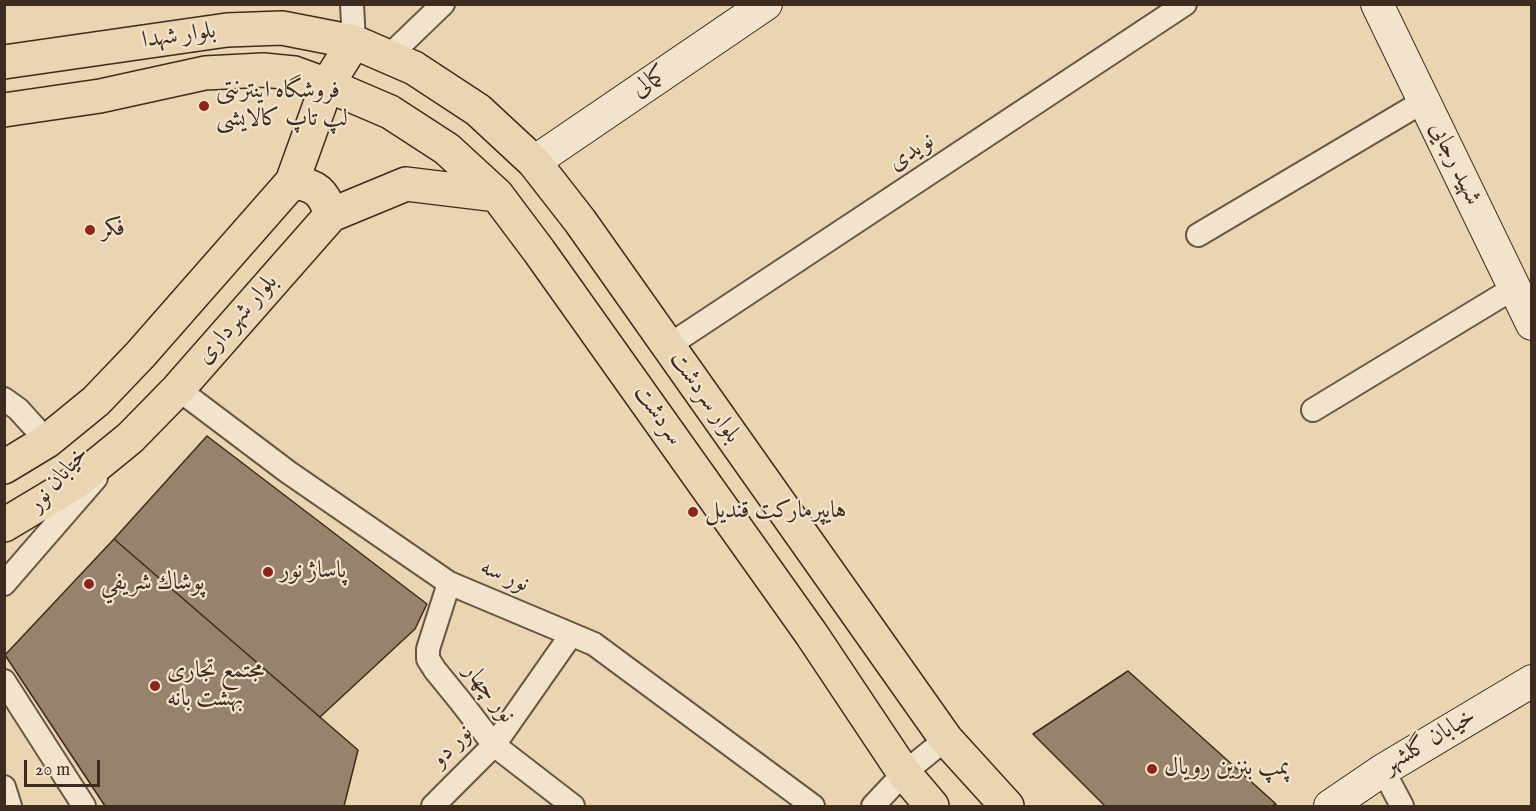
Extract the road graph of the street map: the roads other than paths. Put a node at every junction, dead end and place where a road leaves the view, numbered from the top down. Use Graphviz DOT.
graph roads {
  1 [pos="352,4"];
  2 [pos="443,4"];
  3 [pos="766,4"];
  4 [pos="1185,4"];
  5 [pos="1377,4"];
  6 [pos="354,42"];
  7 [pos="388,57"];
  8 [pos="4,62"];
  9 [pos="327,86"];
  10 [pos="1424,101"];
  11 [pos="4,110"];
  12 [pos="534,162"];
  13 [pos="292,182"];
  14 [pos="497,195"];
  15 [pos="331,215"];
  16 [pos="1198,235"];
  17 [pos="1514,288"];
  18 [pos="1532,324"];
  19 [pos="668,346"];
  20 [pos="178,389"];
  21 [pos="4,399"];
  22 [pos="1314,410"];
  23 [pos="130,438"];
  24 [pos="47,441"];
  25 [pos="4,467"];
  26 [pos="4,525"];
  27 [pos="449,583"];
  28 [pos="4,584"];
  29 [pos="571,635"];
  30 [pos="4,681"];
  31 [pos="1532,681"];
  32 [pos="946,739"];
  33 [pos="494,745"];
  34 [pos="1383,770"];
  35 [pos="904,772"];
  36 [pos="4,787"];
  37 [pos="10,807"];
  38 [pos="84,807"];
  39 [pos="432,807"];
  40 [pos="573,807"];
  41 [pos="813,807"];
  42 [pos="873,807"];
  43 [pos="932,807"];
  44 [pos="1007,807"];
  45 [pos="1330,807"];
  46 [pos="1402,807"];
  1 -- 6 [label="street"];
  2 -- 7 [label="street"];
  3 -- 12 [label="main road, کمالی"];
  4 -- 19 [label="street, نویدی"];
  5 -- 10 [label="main road, شهید رجایی"];
  6 -- 7 [label="main road, بلوار سردشت"];
  6 -- 8 [label="main road, بلوار شهدا"];
  6 -- 9 [label="main road, بلوار شهرداری"];
  7 -- 12 [label="main road, بلوار سردشت"];
  9 -- 11 [label="main road, بلوار شهدا"];
  9 -- 13 [label="main road, بلوار شهرداری"];
  9 -- 14 [label="main road, سردشت"];
  10 -- 16 [label="street"];
  10 -- 17 [label="main road, شهید رجایی"];
  12 -- 19 [label="main road, بلوار سردشت"];
  13 -- 15 [label="main road"];
  13 -- 24 [label="main road, بلوار شهرداری"];
  14 -- 15 [label="main road, بلوار شهرداری"];
  14 -- 35 [label="main road, سردشت"];
  15 -- 20 [label="main road, بلوار شهرداری"];
  17 -- 18 [label="main road, شهید رجایی"];
  17 -- 22 [label="street"];
  19 -- 32 [label="main road, بلوار سردشت"];
  20 -- 23 [label="main road, بلوار شهرداری"];
  20 -- 27 [label="street, نور سه"];
  21 -- 24 [label="street"];
  23 -- 26 [label="main road, بلوار شهرداری"];
  23 -- 28 [label="street, خیابان نور"];
  24 -- 25 [label="main road, بلوار شهرداری"];
  27 -- 29 [label="street, نور سه"];
  27 -- 33 [label="street, نور چهار"];
  29 -- 33 [label="street, نور دو"];
  29 -- 41 [label="street, نور سه"];
  30 -- 38 [label="street"];
  31 -- 34 [label="main road, خیابان گلشهر"];
  32 -- 35 [label="street"];
  32 -- 44 [label="main road, بلوار سردشت"];
  33 -- 39 [label="street, نور دو"];
  33 -- 40 [label="street, نور چهار"];
  34 -- 45 [label="main road, خیابان گلشهر"];
  34 -- 46 [label="street"];
  35 -- 42 [label="street"];
  35 -- 43 [label="main road, سردشت"];
  36 -- 37 [label="street"];
}
